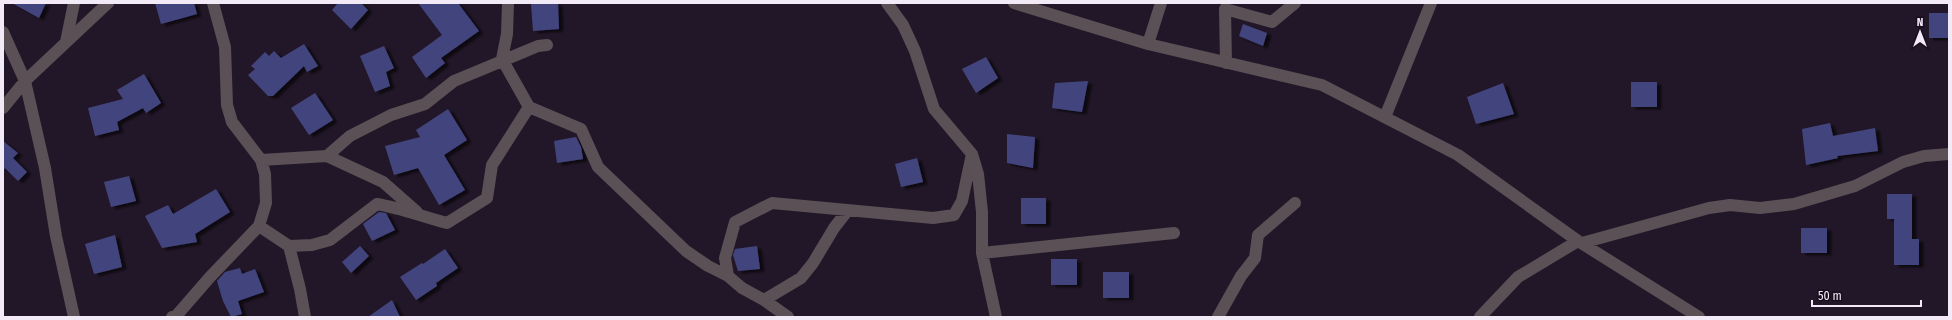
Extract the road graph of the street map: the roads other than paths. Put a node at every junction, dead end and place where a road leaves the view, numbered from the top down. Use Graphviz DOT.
graph roads {
  1 [pos="74,3"];
  2 [pos="108,3"];
  3 [pos="213,3"];
  4 [pos="508,3"];
  5 [pos="887,3"];
  6 [pos="1014,3"];
  7 [pos="1161,3"];
  8 [pos="1295,3"];
  9 [pos="1431,3"];
  10 [pos="3,32"];
  11 [pos="66,42"];
  12 [pos="1148,44"];
  13 [pos="547,45"];
  14 [pos="502,59"];
  15 [pos="1226,62"];
  16 [pos="25,81"];
  17 [pos="529,106"];
  18 [pos="3,108"];
  19 [pos="1385,117"];
  20 [pos="972,154"];
  21 [pos="1949,154"];
  22 [pos="327,156"];
  23 [pos="261,160"];
  24 [pos="1295,203"];
  25 [pos="848,210"];
  26 [pos="424,218"];
  27 [pos="258,226"];
  28 [pos="1174,234"];
  29 [pos="1580,242"];
  30 [pos="289,246"];
  31 [pos="982,253"];
  32 [pos="728,276"];
  33 [pos="764,300"];
  34 [pos="74,317"];
  35 [pos="172,317"];
  36 [pos="305,317"];
  37 [pos="788,317"];
  38 [pos="996,317"];
  39 [pos="1218,317"];
  40 [pos="1480,317"];
  41 [pos="1699,317"];
  1 -- 11 [label="street"];
  2 -- 11 [label="street"];
  3 -- 23 [label="street"];
  4 -- 14 [label="street"];
  5 -- 20 [label="street"];
  6 -- 12 [label="street"];
  7 -- 12 [label="street"];
  8 -- 15 [label="street"];
  9 -- 19 [label="street"];
  10 -- 16 [label="street"];
  11 -- 16 [label="street"];
  12 -- 15 [label="street"];
  13 -- 14 [label="street"];
  14 -- 17 [label="street"];
  14 -- 22 [label="street"];
  15 -- 19 [label="street"];
  16 -- 18 [label="street"];
  16 -- 34 [label="street"];
  17 -- 26 [label="street"];
  17 -- 32 [label="street"];
  19 -- 29 [label="street"];
  20 -- 25 [label="street"];
  20 -- 31 [label="street"];
  21 -- 29 [label="street"];
  22 -- 23 [label="street"];
  22 -- 26 [label="street"];
  23 -- 27 [label="street"];
  24 -- 39 [label="street"];
  25 -- 32 [label="street"];
  25 -- 33 [label="street"];
  26 -- 30 [label="street"];
  27 -- 30 [label="street"];
  27 -- 35 [label="street"];
  28 -- 31 [label="street"];
  29 -- 40 [label="street"];
  29 -- 41 [label="street"];
  30 -- 36 [label="street"];
  31 -- 38 [label="street"];
  32 -- 33 [label="street"];
  33 -- 37 [label="street"];
}
